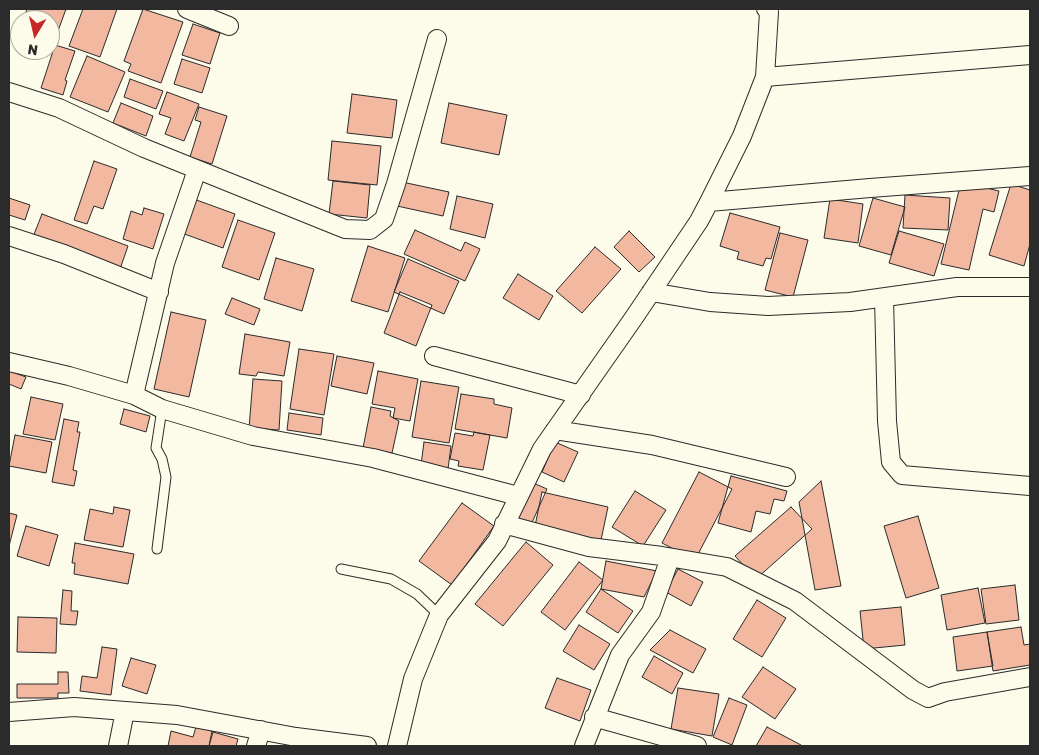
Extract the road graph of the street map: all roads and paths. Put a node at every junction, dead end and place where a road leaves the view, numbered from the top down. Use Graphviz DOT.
graph roads {
  1 [pos="187,9"];
  2 [pos="766,9"];
  3 [pos="229,26"];
  4 [pos="437,39"];
  5 [pos="1030,55"];
  6 [pos="765,77"];
  7 [pos="9,92"];
  8 [pos="196,170"];
  9 [pos="1030,176"];
  10 [pos="710,202"];
  11 [pos="9,236"];
  12 [pos="1030,287"];
  13 [pos="158,292"];
  14 [pos="651,292"];
  15 [pos="884,298"];
  16 [pos="434,356"];
  17 [pos="9,362"];
  18 [pos="134,395"];
  19 [pos="581,395"];
  20 [pos="162,409"];
  21 [pos="555,430"];
  22 [pos="786,477"];
  23 [pos="1030,486"];
  24 [pos="518,496"];
  25 [pos="504,524"];
  26 [pos="157,549"];
  27 [pos="670,558"];
  28 [pos="341,569"];
  29 [pos="440,615"];
  30 [pos="1030,678"];
  31 [pos="125,711"];
  32 [pos="9,712"];
  33 [pos="594,717"];
  34 [pos="259,738"];
  35 [pos="118,746"];
  36 [pos="367,746"];
  37 [pos="397,746"];
  38 [pos="584,746"];
  39 [pos="697,746"];
  1 -- 3 [label="street"];
  2 -- 6 [label="street"];
  4 -- 8 [label="street"];
  5 -- 6 [label="street"];
  6 -- 10 [label="street"];
  7 -- 8 [label="street"];
  8 -- 13 [label="street"];
  9 -- 10 [label="street"];
  10 -- 14 [label="street"];
  11 -- 13 [label="street"];
  12 -- 15 [label="street"];
  13 -- 18 [label="street"];
  14 -- 15 [label="street"];
  14 -- 19 [label="street"];
  15 -- 23 [label="street"];
  16 -- 19 [label="street"];
  17 -- 18 [label="street"];
  18 -- 20 [label="street"];
  19 -- 21 [label="street"];
  20 -- 24 [label="street"];
  20 -- 26 [label="lane"];
  21 -- 22 [label="street"];
  21 -- 24 [label="street"];
  24 -- 25 [label="street"];
  25 -- 27 [label="street"];
  25 -- 29 [label="street"];
  27 -- 30 [label="street"];
  27 -- 33 [label="street"];
  28 -- 29 [label="lane"];
  29 -- 37 [label="street"];
  31 -- 32 [label="street"];
  31 -- 34 [label="street"];
  31 -- 35 [label="street"];
  33 -- 38 [label="street"];
  33 -- 39 [label="street"];
  34 -- 36 [label="street"];
}
